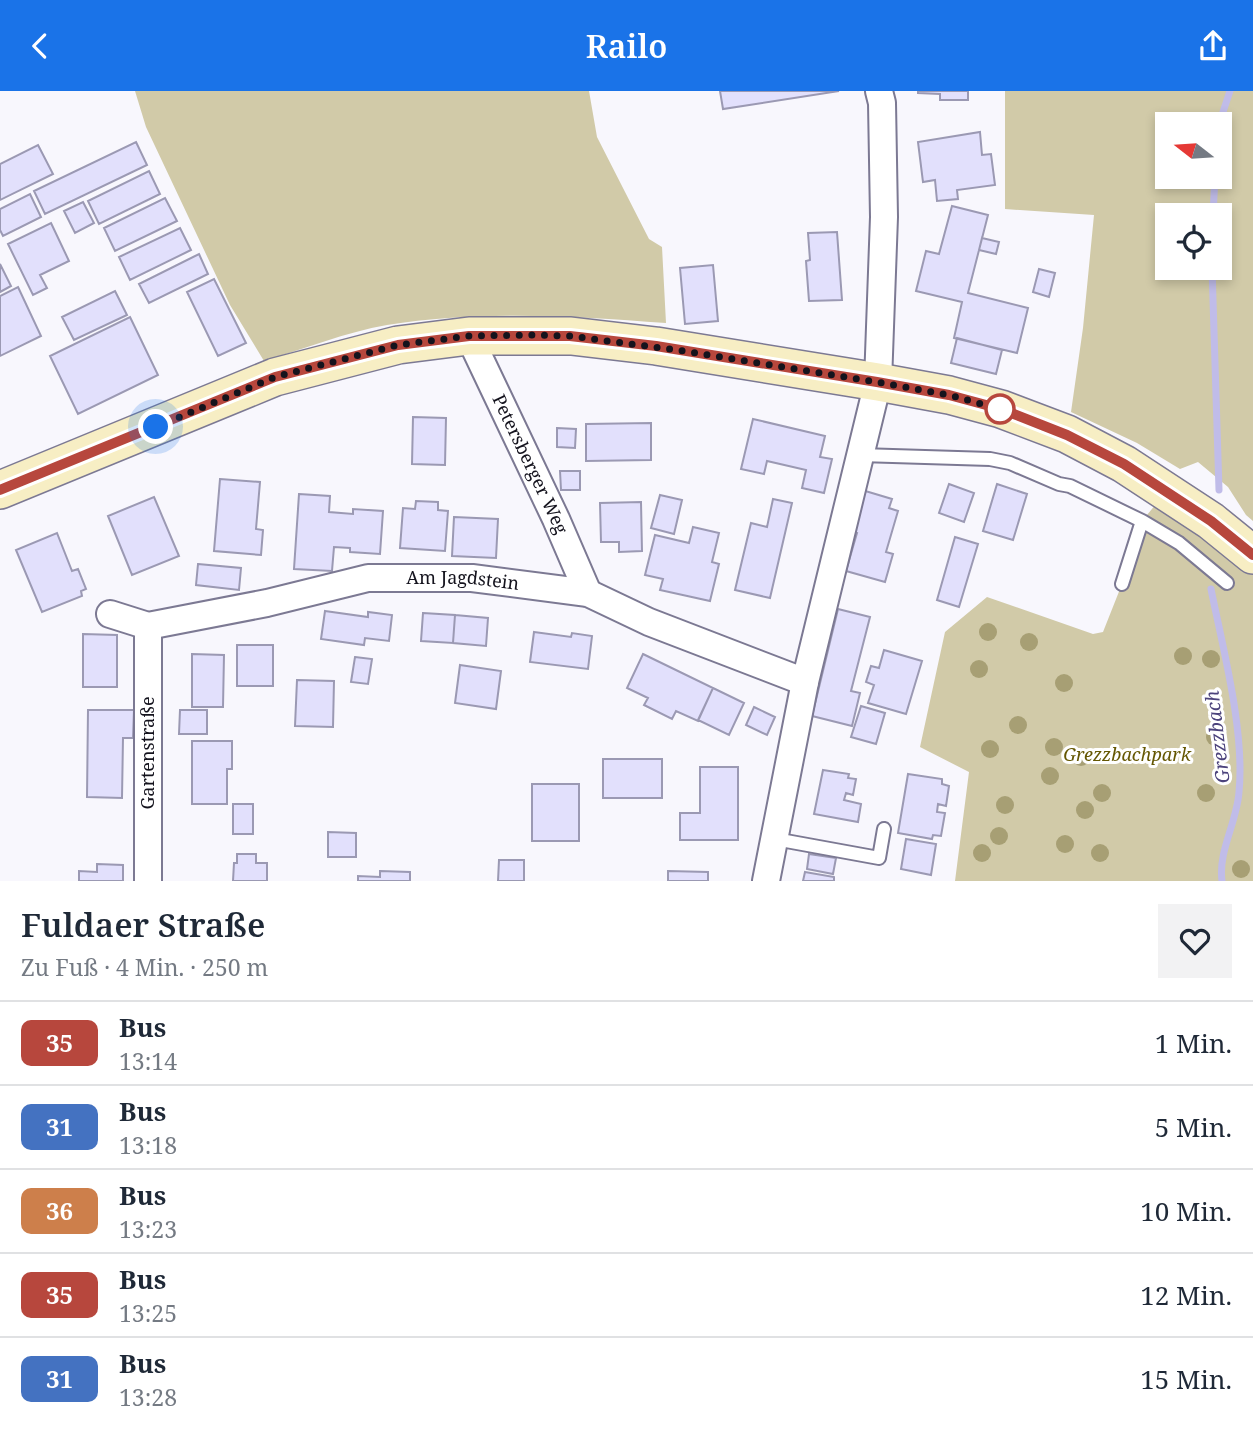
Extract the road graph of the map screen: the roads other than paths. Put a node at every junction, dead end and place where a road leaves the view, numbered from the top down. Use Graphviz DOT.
graph roads {
  1 [pos="879,91"];
  2 [pos="469,336"];
  3 [pos="877,382"];
  4 [pos="860,455"];
  5 [pos="0,490"];
  6 [pos="1142,521"];
  7 [pos="1253,555"];
  8 [pos="1227,583"];
  9 [pos="1122,584"];
  10 [pos="588,593"];
  11 [pos="110,614"];
  12 [pos="148,626"];
  13 [pos="805,682"];
  14 [pos="884,829"];
  15 [pos="775,839"];
  16 [pos="148,881"];
  17 [pos="766,881"];
  1 -- 3 [label="street"];
  2 -- 3 [label="main road"];
  2 -- 5 [label="main road"];
  2 -- 10 [label="street, Petersberger Weg"];
  3 -- 4 [label="street"];
  3 -- 7 [label="main road"];
  4 -- 6 [label="lane"];
  4 -- 13 [label="street"];
  6 -- 8 [label="lane"];
  6 -- 9 [label="lane"];
  10 -- 12 [label="street, Am Jagdstein"];
  10 -- 13 [label="street, Am Jagdstein"];
  11 -- 12 [label="street, Am Jagdstein"];
  12 -- 16 [label="street, Gartenstraße"];
  13 -- 15 [label="street"];
  14 -- 15 [label="lane"];
  15 -- 17 [label="street"];
}
